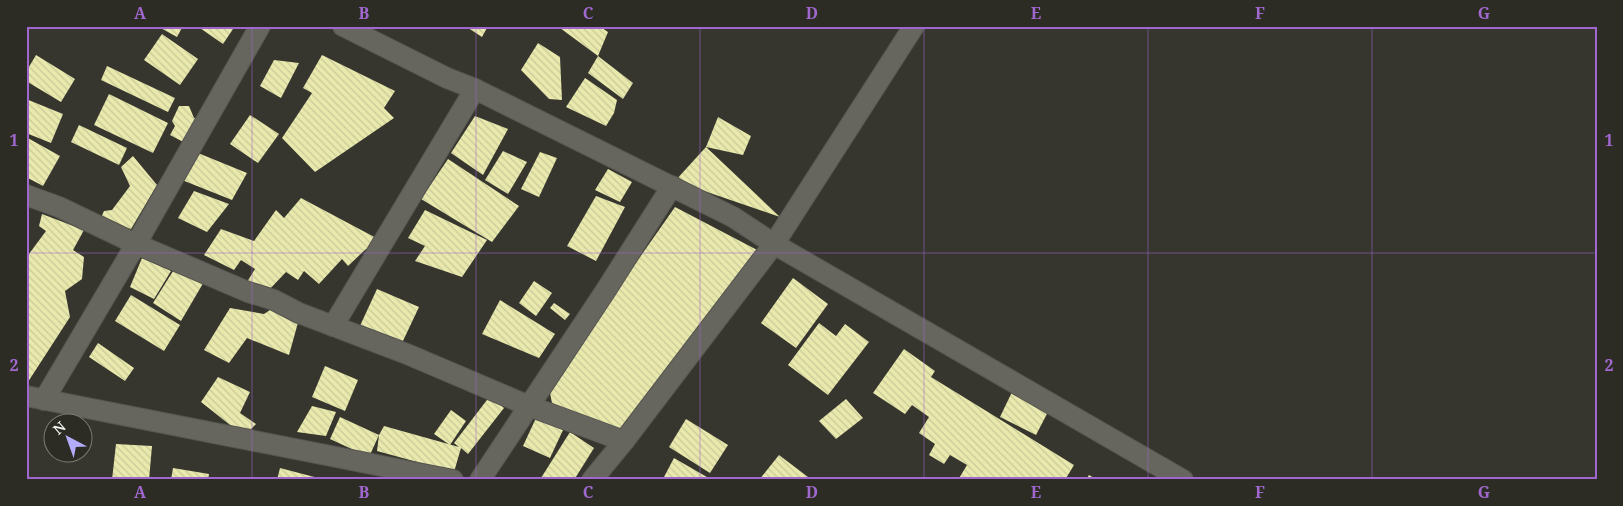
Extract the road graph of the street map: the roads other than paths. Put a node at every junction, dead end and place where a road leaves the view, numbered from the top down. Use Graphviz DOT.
graph roads {
  1 [pos="260,26"];
  2 [pos="344,26"];
  3 [pos="914,26"];
  4 [pos="476,89"];
  5 [pos="672,186"];
  6 [pos="26,195"];
  7 [pos="136,244"];
  8 [pos="774,244"];
  9 [pos="333,326"];
  10 [pos="35,398"];
  11 [pos="529,406"];
  12 [pos="624,441"];
  13 [pos="453,480"];
  14 [pos="480,480"];
  15 [pos="592,480"];
  16 [pos="1183,480"];
  1 -- 7 [label="street"];
  2 -- 4 [label="street"];
  3 -- 8 [label="street"];
  4 -- 5 [label="street"];
  4 -- 9 [label="street"];
  5 -- 8 [label="street"];
  5 -- 11 [label="street"];
  6 -- 7 [label="street"];
  7 -- 9 [label="street"];
  7 -- 10 [label="street"];
  8 -- 12 [label="street"];
  8 -- 16 [label="street"];
  9 -- 11 [label="street"];
  10 -- 13 [label="street"];
  11 -- 12 [label="street"];
  11 -- 14 [label="street"];
  12 -- 15 [label="street"];
}
